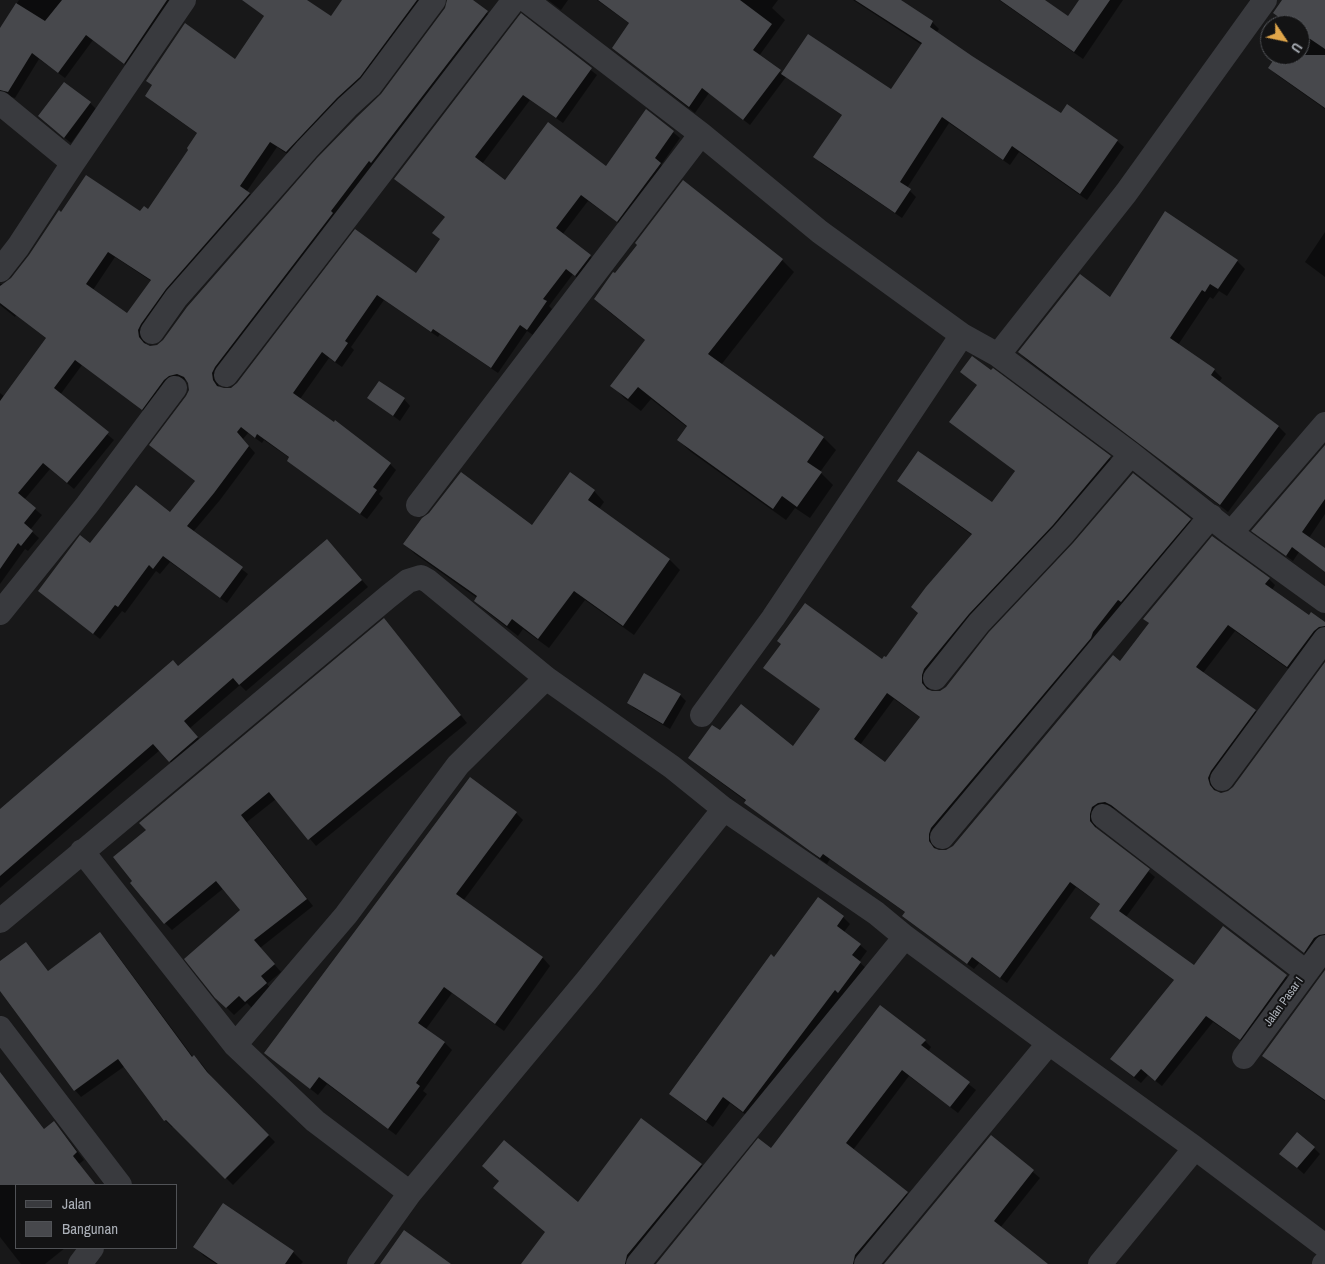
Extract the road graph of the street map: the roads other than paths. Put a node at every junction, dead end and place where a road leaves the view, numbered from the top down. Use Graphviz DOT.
graph roads {
  1 [pos="184,0"];
  2 [pos="434,0"];
  3 [pos="514,0"];
  4 [pos="526,0"];
  5 [pos="1265,0"];
  6 [pos="0,104"];
  7 [pos="701,134"];
  8 [pos="73,163"];
  9 [pos="0,270"];
  10 [pos="152,332"];
  11 [pos="962,334"];
  12 [pos="998,355"];
  13 [pos="226,374"];
  14 [pos="175,388"];
  15 [pos="1325,424"];
  16 [pos="1131,454"];
  17 [pos="418,505"];
  18 [pos="1211,516"];
  19 [pos="1231,533"];
  20 [pos="1325,601"];
  21 [pos="0,613"];
  22 [pos="1325,639"];
  23 [pos="546,678"];
  24 [pos="935,678"];
  25 [pos="702,715"];
  26 [pos="1222,779"];
  27 [pos="724,809"];
  28 [pos="1103,816"];
  29 [pos="942,837"];
  30 [pos="82,851"];
  31 [pos="0,920"];
  32 [pos="905,936"];
  33 [pos="1325,948"];
  34 [pos="1306,972"];
  35 [pos="0,1028"];
  36 [pos="1049,1043"];
  37 [pos="235,1045"];
  38 [pos="1244,1058"];
  39 [pos="1195,1148"];
  40 [pos="119,1184"];
  41 [pos="410,1193"];
  42 [pos="1325,1246"];
  43 [pos="91,1249"];
  44 [pos="80,1264"];
  45 [pos="359,1264"];
  46 [pos="638,1264"];
  47 [pos="866,1264"];
  48 [pos="1100,1264"];
  1 -- 8 [label="street"];
  2 -- 10 [label="street"];
  3 -- 13 [label="street"];
  4 -- 7 [label="street"];
  5 -- 12 [label="street"];
  6 -- 8 [label="street"];
  7 -- 11 [label="street"];
  7 -- 17 [label="street"];
  8 -- 9 [label="street"];
  11 -- 12 [label="street"];
  11 -- 25 [label="street"];
  12 -- 16 [label="street"];
  14 -- 21 [label="street"];
  15 -- 19 [label="street"];
  16 -- 18 [label="street"];
  16 -- 24 [label="street"];
  18 -- 19 [label="street"];
  18 -- 29 [label="street"];
  19 -- 20 [label="street"];
  22 -- 26 [label="street"];
  23 -- 27 [label="street"];
  23 -- 30 [label="street"];
  23 -- 37 [label="street"];
  27 -- 32 [label="street"];
  27 -- 41 [label="street"];
  28 -- 34 [label="street"];
  30 -- 31 [label="street"];
  30 -- 37 [label="street"];
  32 -- 36 [label="street"];
  32 -- 46 [label="street"];
  33 -- 34 [label="street, Jalan Pasar I"];
  34 -- 38 [label="street, Jalan Pasar I"];
  35 -- 40 [label="street"];
  36 -- 39 [label="street"];
  36 -- 47 [label="street"];
  37 -- 41 [label="street"];
  39 -- 42 [label="street"];
  39 -- 48 [label="street"];
  41 -- 45 [label="street"];
  43 -- 44 [label="street"];
}
